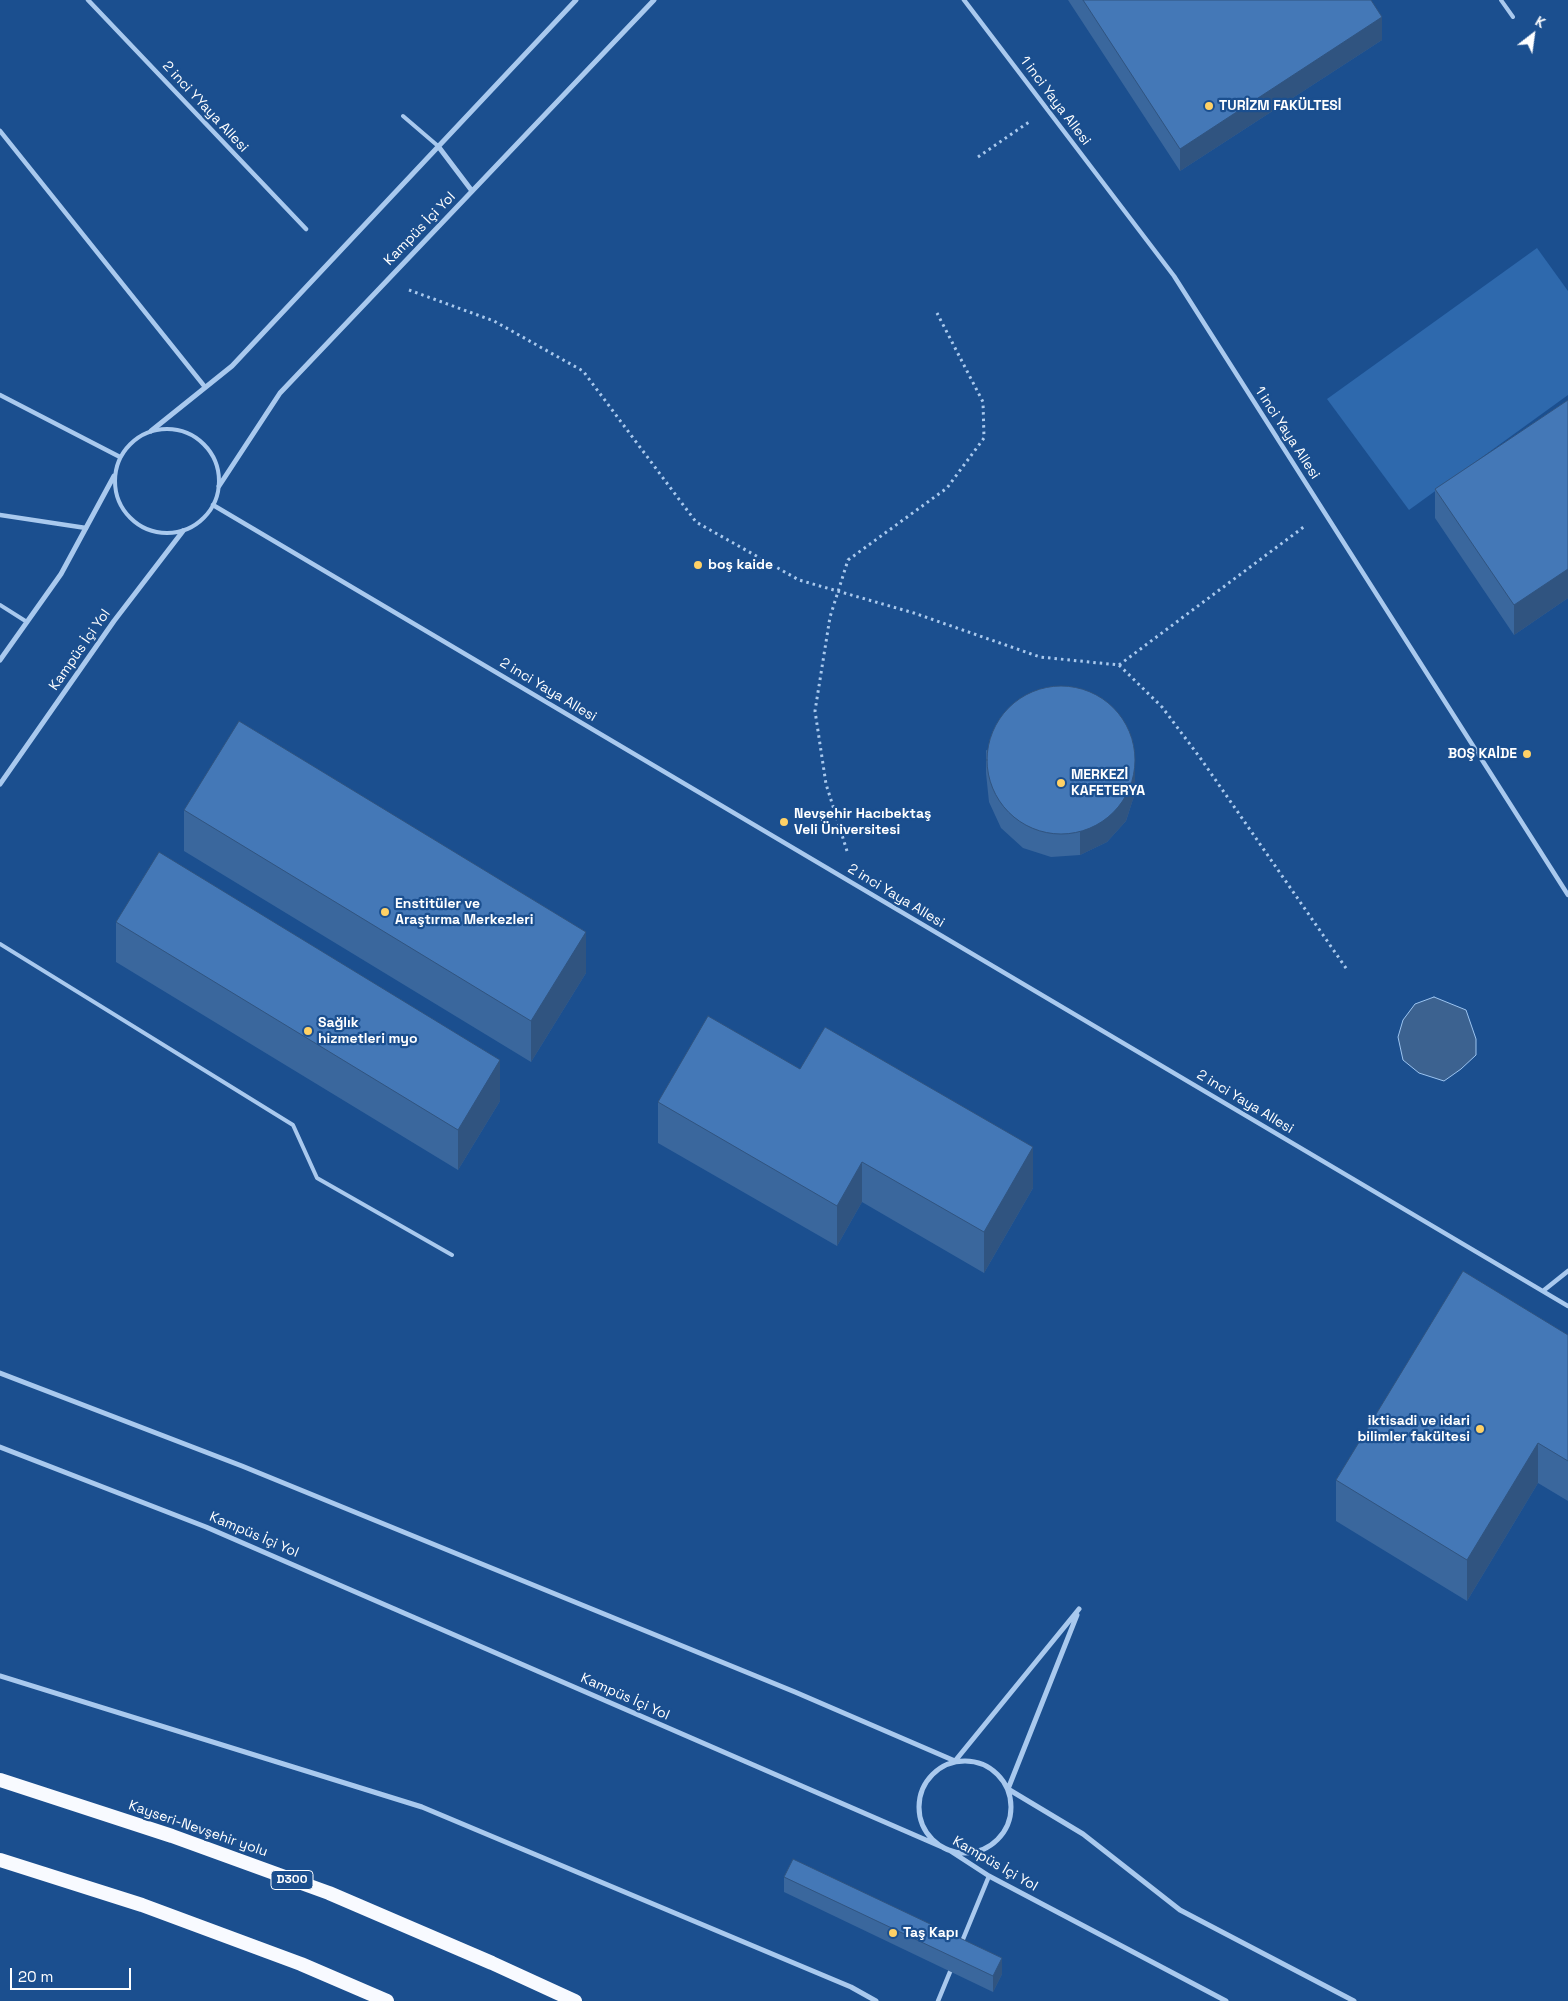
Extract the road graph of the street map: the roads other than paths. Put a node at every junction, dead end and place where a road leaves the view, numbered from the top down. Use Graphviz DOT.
graph roads {
  1 [pos="88,0"];
  2 [pos="576,0"];
  3 [pos="654,0"];
  4 [pos="964,0"];
  5 [pos="1500,0"];
  6 [pos="1513,17"];
  7 [pos="403,116"];
  8 [pos="0,131"];
  9 [pos="438,146"];
  10 [pos="472,191"];
  11 [pos="306,229"];
  12 [pos="205,387"];
  13 [pos="0,396"];
  14 [pos="151,431"];
  15 [pos="120,457"];
  16 [pos="114,476"];
  17 [pos="219,486"];
  18 [pos="214,506"];
  19 [pos="0,515"];
  20 [pos="86,528"];
  21 [pos="183,531"];
  22 [pos="0,605"];
  23 [pos="27,622"];
  24 [pos="0,660"];
  25 [pos="0,784"];
  26 [pos="1568,895"];
  27 [pos="0,944"];
  28 [pos="452,1255"];
  29 [pos="1568,1271"];
  30 [pos="1543,1291"];
  31 [pos="1568,1306"];
  32 [pos="0,1372"];
  33 [pos="0,1447"];
  34 [pos="0,1676"];
  35 [pos="955,1761"];
  36 [pos="0,1780"];
  37 [pos="1008,1789"];
  38 [pos="949,1850"];
  39 [pos="0,1860"];
  40 [pos="989,1876"];
  41 [pos="960,1947"];
  42 [pos="952,1965"];
  43 [pos="387,2001"];
  44 [pos="575,2001"];
  45 [pos="876,2001"];
  46 [pos="938,2001"];
  47 [pos="1226,2001"];
  48 [pos="1354,2001"];
  1 -- 11 [label="street, 2 inci YYaya Allesi"];
  2 -- 9 [label="street"];
  3 -- 10 [label="street, Kampüs İçi Yol"];
  4 -- 26 [label="street, 1 inci Yaya Allesi"];
  5 -- 6 [label="lane"];
  7 -- 9 [label="lane"];
  8 -- 12 [label="street"];
  9 -- 10 [label="street"];
  9 -- 12 [label="street"];
  10 -- 17 [label="street, Kampüs İçi Yol"];
  12 -- 14 [label="street"];
  13 -- 15 [label="street"];
  14 -- 15 [label="lane"];
  14 -- 17 [label="lane"];
  15 -- 16 [label="lane"];
  16 -- 20 [label="street"];
  16 -- 21 [label="lane"];
  17 -- 18 [label="lane"];
  18 -- 21 [label="lane"];
  18 -- 30 [label="street, 2 inci Yaya Allesi"];
  19 -- 20 [label="street"];
  20 -- 23 [label="street"];
  21 -- 25 [label="street, Kampüs İçi Yol"];
  22 -- 23 [label="lane"];
  23 -- 24 [label="street"];
  27 -- 28 [label="lane"];
  29 -- 30 [label="street"];
  30 -- 31 [label="street, 2 inci Yaya Allesi"];
  32 -- 35 [label="street"];
  33 -- 38 [label="street, Kampüs İçi Yol"];
  34 -- 45 [label="street"];
  35 -- 37 [label="street"];
  35 -- 37 [label="street"];
  35 -- 38 [label="street"];
  36 -- 44 [label="highway, Kayseri-Nevşehir yolu / D300"];
  37 -- 38 [label="street"];
  37 -- 48 [label="street"];
  38 -- 40 [label="street, Kampüs İçi Yol"];
  39 -- 43 [label="highway"];
  40 -- 41 [label="street"];
  40 -- 47 [label="street, Kampüs İçi Yol"];
  42 -- 46 [label="street"];
}
